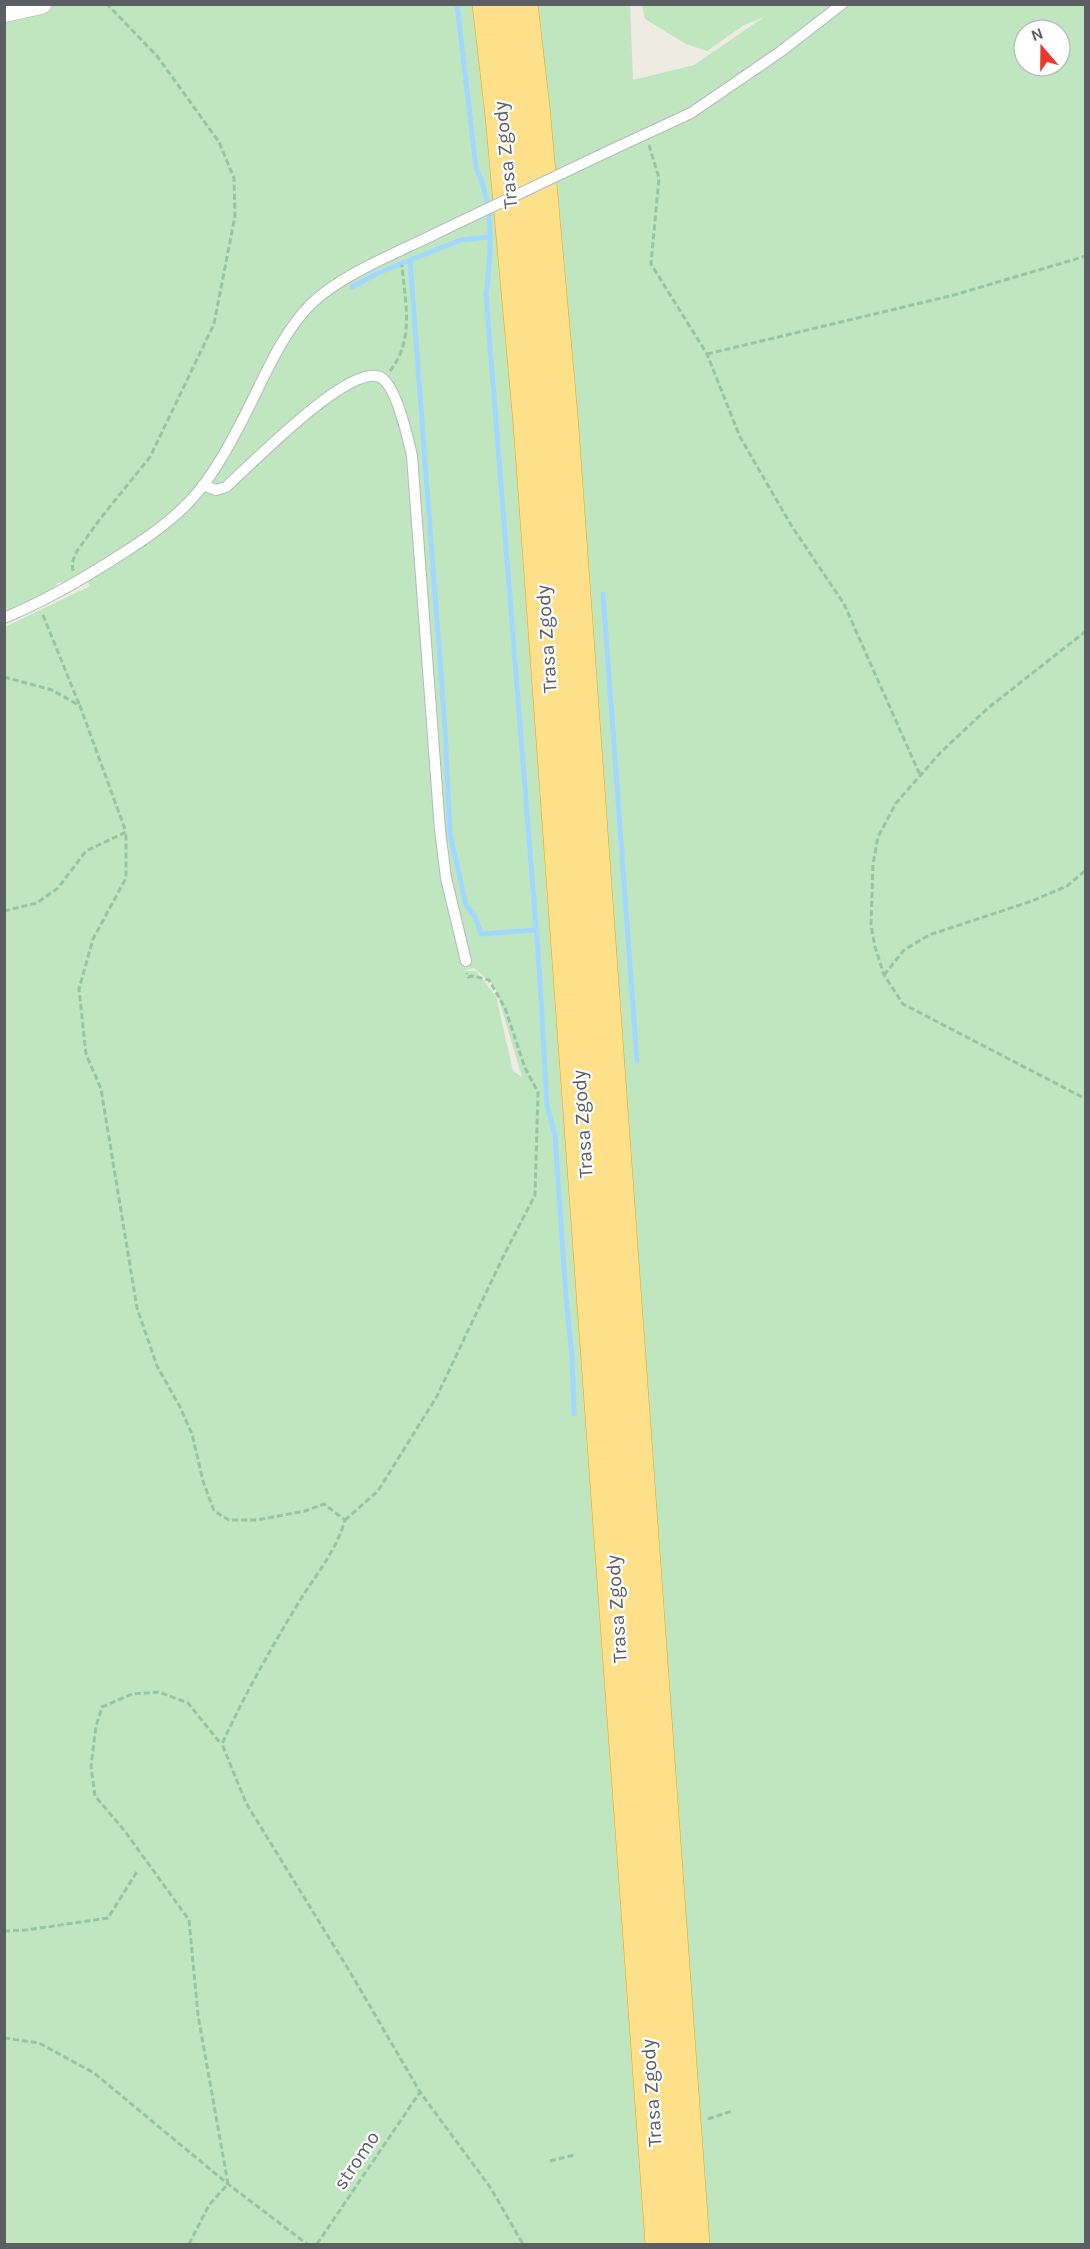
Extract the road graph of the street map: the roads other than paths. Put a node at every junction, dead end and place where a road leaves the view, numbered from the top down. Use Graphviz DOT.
graph roads {
  1 [pos="41,4"];
  2 [pos="489,4"];
  3 [pos="521,4"];
  4 [pos="842,4"];
  5 [pos="4,12"];
  6 [pos="203,485"];
  7 [pos="4,618"];
  8 [pos="466,962"];
  9 [pos="654,1912"];
  10 [pos="658,2034"];
  11 [pos="668,2042"];
  12 [pos="680,2110"];
  13 [pos="662,2244"];
  14 [pos="693,2244"];
  1 -- 5 [label="street"];
  2 -- 9 [label="highway, Trasa Zgody"];
  3 -- 9 [label="highway, Trasa Zgody"];
  4 -- 6 [label="lane, bridge"];
  6 -- 7 [label="lane"];
  6 -- 8 [label="lane"];
  9 -- 9 [label="lane"];
  9 -- 12 [label="highway, Trasa Zgody"];
  10 -- 12 [label="lane"];
  11 -- 12 [label="lane"];
  12 -- 13 [label="highway, Trasa Zgody"];
  12 -- 14 [label="highway, Trasa Zgody"];
}
